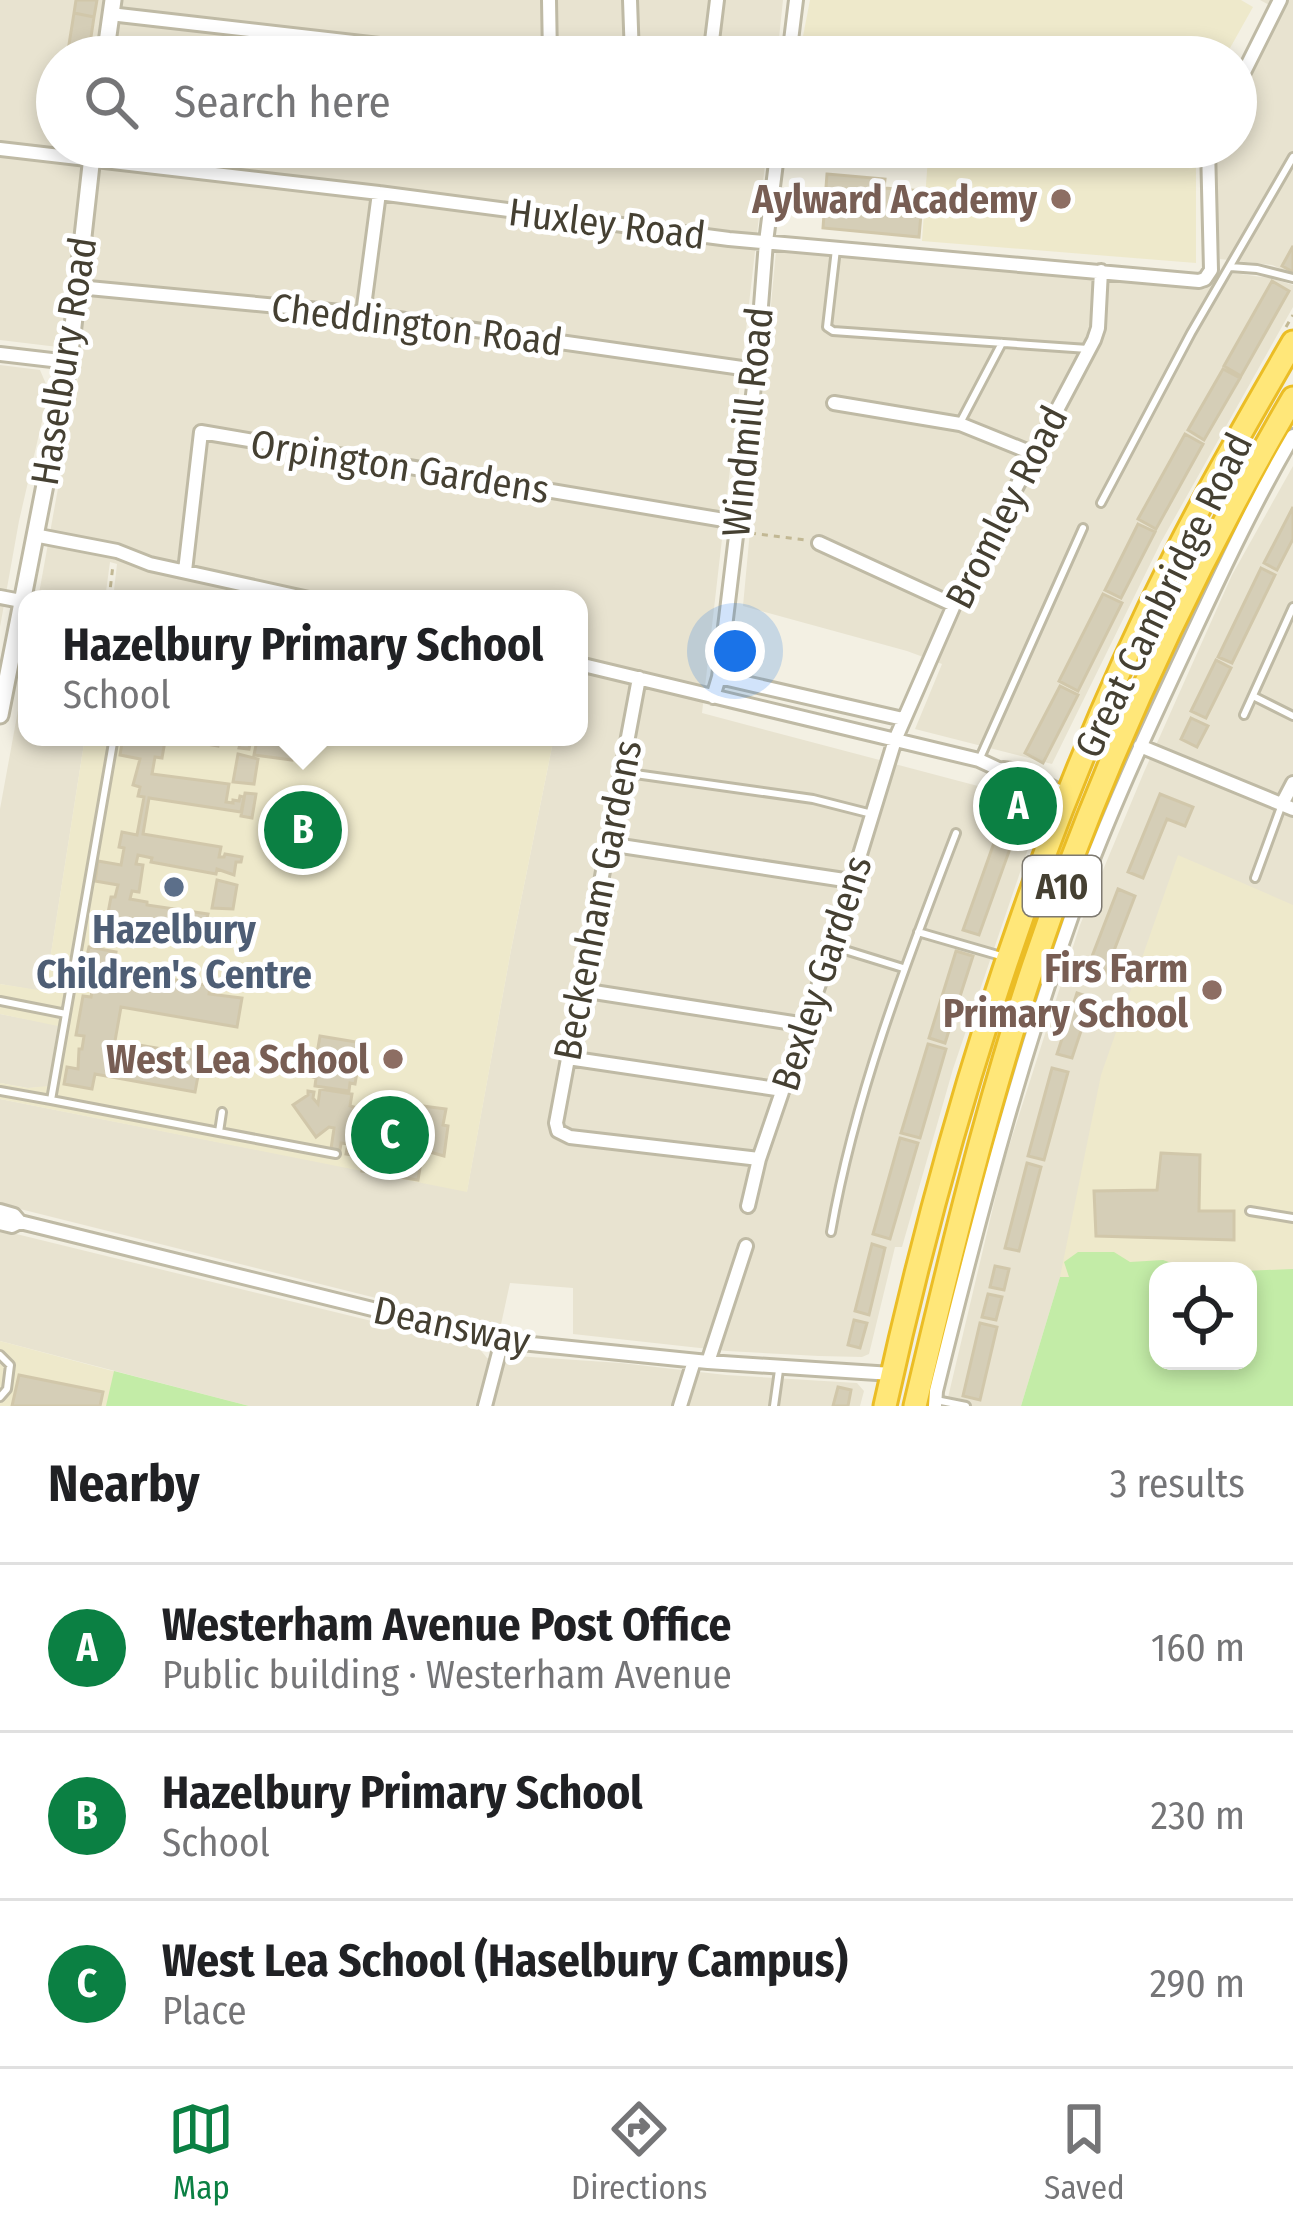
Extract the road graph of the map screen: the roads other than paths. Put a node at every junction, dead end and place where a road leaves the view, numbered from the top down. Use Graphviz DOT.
graph roads {
  1 [pos="549,0"];
  2 [pos="630,0"];
  3 [pos="717,0"];
  4 [pos="796,0"];
  5 [pos="1280,0"];
  6 [pos="112,7"];
  7 [pos="328,36"];
  8 [pos="550,36"];
  9 [pos="631,36"];
  10 [pos="713,36"];
  11 [pos="792,36"];
  12 [pos="1257,46"];
  13 [pos="0,149"];
  14 [pos="36,151"];
  15 [pos="1293,158"];
  16 [pos="91,168"];
  17 [pos="198,168"];
  18 [pos="775,168"];
  19 [pos="1209,168"];
  20 [pos="379,194"];
  21 [pos="766,242"];
  22 [pos="836,249"];
  23 [pos="1229,267"];
  24 [pos="1101,271"];
  25 [pos="1293,278"];
  26 [pos="78,287"];
  27 [pos="363,314"];
  28 [pos="1293,342"];
  29 [pos="1002,343"];
  30 [pos="1088,350"];
  31 [pos="0,354"];
  32 [pos="69,362"];
  33 [pos="756,370"];
  34 [pos="1293,398"];
  35 [pos="834,403"];
  36 [pos="960,424"];
  37 [pos="1293,436"];
  38 [pos="1032,453"];
  39 [pos="1101,503"];
  40 [pos="736,526"];
  41 [pos="1083,528"];
  42 [pos="34,535"];
  43 [pos="819,543"];
  44 [pos="185,571"];
  45 [pos="23,590"];
  46 [pos="269,590"];
  47 [pos="955,605"];
  48 [pos="1293,607"];
  49 [pos="18,617"];
  50 [pos="588,666"];
  51 [pos="719,677"];
  52 [pos="639,678"];
  53 [pos="1253,696"];
  54 [pos="713,697"];
  55 [pos="809,698"];
  56 [pos="0,715"];
  57 [pos="1244,715"];
  58 [pos="1293,716"];
  59 [pos="802,719"];
  60 [pos="903,719"];
  61 [pos="895,740"];
  62 [pos="112,746"];
  63 [pos="1140,746"];
  64 [pos="979,760"];
  65 [pos="621,772"];
  66 [pos="1293,783"];
  67 [pos="1067,795"];
  68 [pos="1288,806"];
  69 [pos="872,814"];
  70 [pos="956,833"];
  71 [pos="608,844"];
  72 [pos="1255,878"];
  73 [pos="851,881"];
  74 [pos="918,932"];
  75 [pos="832,946"];
  76 [pos="1007,958"];
  77 [pos="904,969"];
  78 [pos="581,990"];
  79 [pos="0,1001"];
  80 [pos="66,1014"];
  81 [pos="806,1025"];
  82 [pos="568,1058"];
  83 [pos="783,1090"];
  84 [pos="0,1091"];
  85 [pos="51,1100"];
  86 [pos="222,1112"];
  87 [pos="218,1132"];
  88 [pos="335,1154"];
  89 [pos="759,1159"];
  90 [pos="748,1206"];
  91 [pos="0,1211"];
  92 [pos="1250,1211"];
  93 [pos="1293,1218"];
  94 [pos="0,1222"];
  95 [pos="20,1222"];
  96 [pos="831,1232"];
  97 [pos="963,1245"];
  98 [pos="746,1246"];
  99 [pos="502,1341"];
  100 [pos="0,1355"];
  101 [pos="701,1362"];
  102 [pos="779,1366"];
  103 [pos="892,1374"];
  104 [pos="0,1397"];
  105 [pos="929,1404"];
  106 [pos="485,1406"];
  107 [pos="680,1406"];
  108 [pos="774,1406"];
  109 [pos="885,1406"];
  110 [pos="966,1406"];
  1 -- 8 [label="street"];
  2 -- 9 [label="street"];
  3 -- 10 [label="street"];
  4 -- 11 [label="street"];
  5 -- 12 [label="street"];
  6 -- 7 [label="street"];
  13 -- 14 [label="street, Huxley Road"];
  15 -- 23 [label="lane"];
  16 -- 26 [label="street, Haselbury Road"];
  17 -- 20 [label="street, Huxley Road"];
  18 -- 21 [label="street, Windmill Road"];
  19 -- 24 [label="street, Huxley Road"];
  20 -- 21 [label="street, Huxley Road"];
  20 -- 27 [label="street"];
  21 -- 22 [label="street, Huxley Road"];
  21 -- 33 [label="street, Windmill Road"];
  22 -- 24 [label="street, Huxley Road"];
  22 -- 29 [label="lane"];
  23 -- 25 [label="lane"];
  23 -- 39 [label="lane"];
  24 -- 30 [label="street, Bromley Road"];
  26 -- 27 [label="street, Cheddington Road"];
  26 -- 32 [label="street, Haselbury Road"];
  27 -- 33 [label="street, Cheddington Road"];
  28 -- 67 [label="highway, Great Cambridge Road / A10"];
  29 -- 30 [label="lane"];
  29 -- 36 [label="lane"];
  30 -- 38 [label="street, Bromley Road"];
  31 -- 32 [label="street"];
  32 -- 42 [label="street, Haselbury Road"];
  33 -- 40 [label="street, Windmill Road"];
  34 -- 97 [label="highway, Great Cambridge Road / A10"];
  35 -- 36 [label="street"];
  36 -- 38 [label="street"];
  37 -- 63 [label="street"];
  38 -- 47 [label="street, Bromley Road"];
  40 -- 44 [label="street, Orpington Gardens"];
  40 -- 51 [label="street, Windmill Road"];
  41 -- 64 [label="lane"];
  42 -- 44 [label="street"];
  42 -- 45 [label="street, Haselbury Road"];
  43 -- 47 [label="street"];
  44 -- 46 [label="street"];
  47 -- 60 [label="street, Bromley Road"];
  48 -- 53 [label="lane"];
  49 -- 56 [label="street, Haselbury Road"];
  50 -- 52 [label="street"];
  51 -- 54 [label="street, Windmill Road"];
  51 -- 55 [label="street"];
  52 -- 54 [label="street"];
  52 -- 65 [label="street, Beckenham Gardens"];
  53 -- 57 [label="lane"];
  53 -- 58 [label="lane"];
  54 -- 59 [label="street"];
  55 -- 59 [label="street"];
  55 -- 60 [label="street"];
  59 -- 61 [label="street"];
  60 -- 61 [label="street, Bromley Road"];
  61 -- 64 [label="street"];
  61 -- 69 [label="street, Bexley Gardens"];
  62 -- 80 [label="lane"];
  63 -- 68 [label="street"];
  63 -- 97 [label="street"];
  64 -- 67 [label="street"];
  65 -- 69 [label="lane"];
  65 -- 71 [label="street, Beckenham Gardens"];
  66 -- 68 [label="street"];
  67 -- 76 [label="highway, Great Cambridge Road / A10"];
  68 -- 72 [label="lane"];
  69 -- 73 [label="street, Bexley Gardens"];
  70 -- 74 [label="lane"];
  71 -- 73 [label="street"];
  71 -- 78 [label="street, Beckenham Gardens"];
  73 -- 75 [label="street, Bexley Gardens"];
  74 -- 76 [label="lane"];
  74 -- 77 [label="lane"];
  75 -- 77 [label="lane"];
  75 -- 81 [label="street, Bexley Gardens"];
  76 -- 103 [label="highway, Great Cambridge Road / A10"];
  77 -- 96 [label="lane"];
  78 -- 81 [label="street"];
  78 -- 82 [label="street, Beckenham Gardens"];
  79 -- 80 [label="lane"];
  80 -- 85 [label="lane"];
  81 -- 83 [label="street, Bexley Gardens"];
  82 -- 83 [label="street"];
  82 -- 89 [label="street, Beckenham Gardens"];
  83 -- 89 [label="street, Bexley Gardens"];
  84 -- 85 [label="lane"];
  85 -- 87 [label="lane"];
  86 -- 87 [label="lane"];
  87 -- 88 [label="lane"];
  89 -- 90 [label="street, Bexley Gardens"];
  91 -- 95 [label="street, Deansway"];
  92 -- 93 [label="lane"];
  94 -- 95 [label="street, Deansway"];
  95 -- 99 [label="street, Deansway"];
  97 -- 105 [label="highway, Great Cambridge Road / A10"];
  98 -- 101 [label="street"];
  99 -- 101 [label="street, Deansway"];
  99 -- 106 [label="street"];
  100 -- 104 [label="lane"];
  101 -- 102 [label="street, Deansway"];
  101 -- 107 [label="street"];
  102 -- 103 [label="street, Deansway"];
  102 -- 108 [label="lane"];
  103 -- 109 [label="highway, Great Cambridge Road / A10"];
  105 -- 110 [label="lane"];
}
